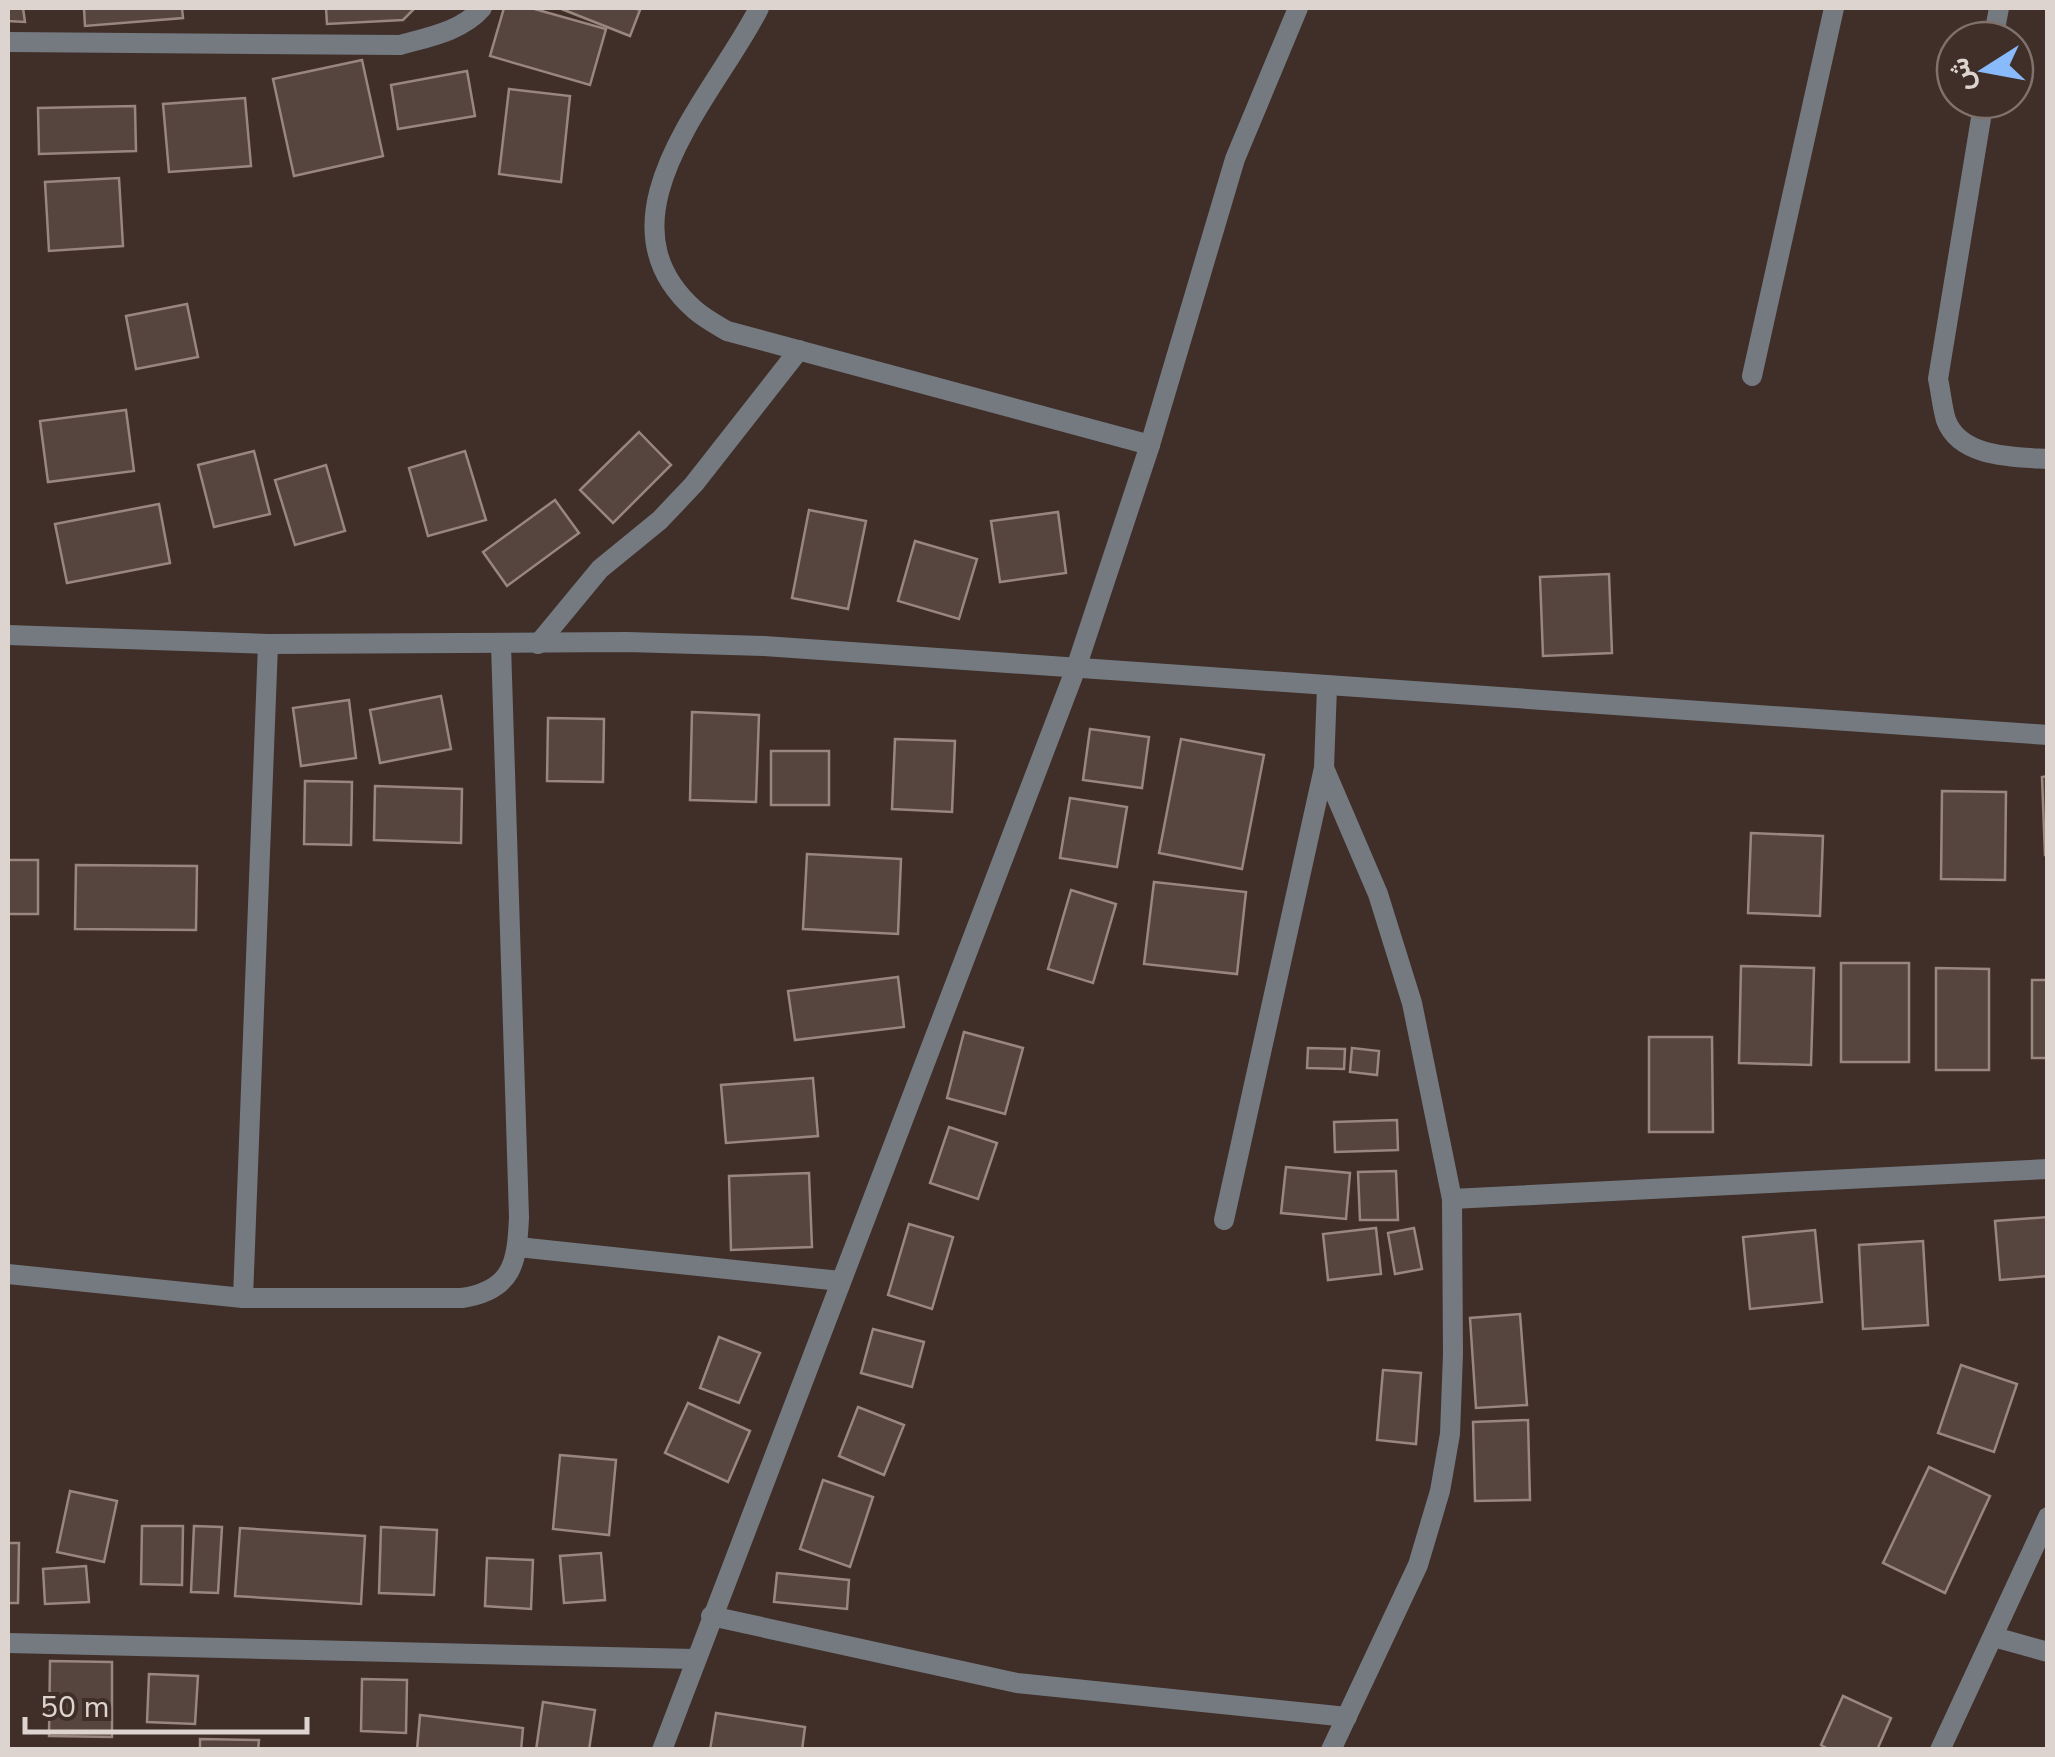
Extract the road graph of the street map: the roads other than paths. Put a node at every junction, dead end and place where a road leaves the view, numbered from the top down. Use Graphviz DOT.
graph roads {
  1 [pos="482,8"];
  2 [pos="759,8"];
  3 [pos="1298,8"];
  4 [pos="1834,8"];
  5 [pos="8,42"];
  6 [pos="1981,120"];
  7 [pos="799,350"];
  8 [pos="1752,376"];
  9 [pos="1150,445"];
  10 [pos="2048,460"];
  11 [pos="8,635"];
  12 [pos="268,644"];
  13 [pos="538,644"];
  14 [pos="501,645"];
  15 [pos="1076,668"];
  16 [pos="1327,687"];
  17 [pos="2048,735"];
  18 [pos="1324,768"];
  19 [pos="2048,1169"];
  20 [pos="1452,1199"];
  21 [pos="1224,1220"];
  22 [pos="518,1248"];
  23 [pos="8,1274"];
  24 [pos="840,1281"];
  25 [pos="243,1298"];
  26 [pos="2048,1517"];
  27 [pos="711,1616"];
  28 [pos="1994,1637"];
  29 [pos="8,1643"];
  30 [pos="2048,1652"];
  31 [pos="695,1659"];
  32 [pos="1347,1717"];
  33 [pos="662,1750"];
  34 [pos="1331,1750"];
  35 [pos="1940,1750"];
  1 -- 5 [label="street"];
  2 -- 7 [label="street"];
  3 -- 9 [label="street"];
  4 -- 8 [label="street"];
  6 -- 10 [label="street"];
  7 -- 9 [label="street"];
  7 -- 13 [label="street"];
  9 -- 15 [label="street"];
  11 -- 12 [label="street"];
  12 -- 14 [label="street"];
  12 -- 25 [label="street"];
  13 -- 14 [label="street"];
  13 -- 15 [label="street"];
  14 -- 22 [label="street"];
  15 -- 16 [label="street"];
  15 -- 24 [label="street"];
  16 -- 17 [label="street"];
  16 -- 18 [label="street"];
  18 -- 20 [label="street"];
  18 -- 21 [label="street"];
  19 -- 20 [label="street"];
  20 -- 32 [label="street"];
  22 -- 24 [label="street"];
  22 -- 25 [label="street"];
  23 -- 25 [label="street"];
  24 -- 27 [label="street"];
  26 -- 28 [label="street"];
  27 -- 31 [label="street"];
  27 -- 32 [label="street"];
  28 -- 30 [label="street"];
  28 -- 35 [label="street"];
  29 -- 31 [label="street"];
  31 -- 33 [label="street"];
  32 -- 34 [label="street"];
}
